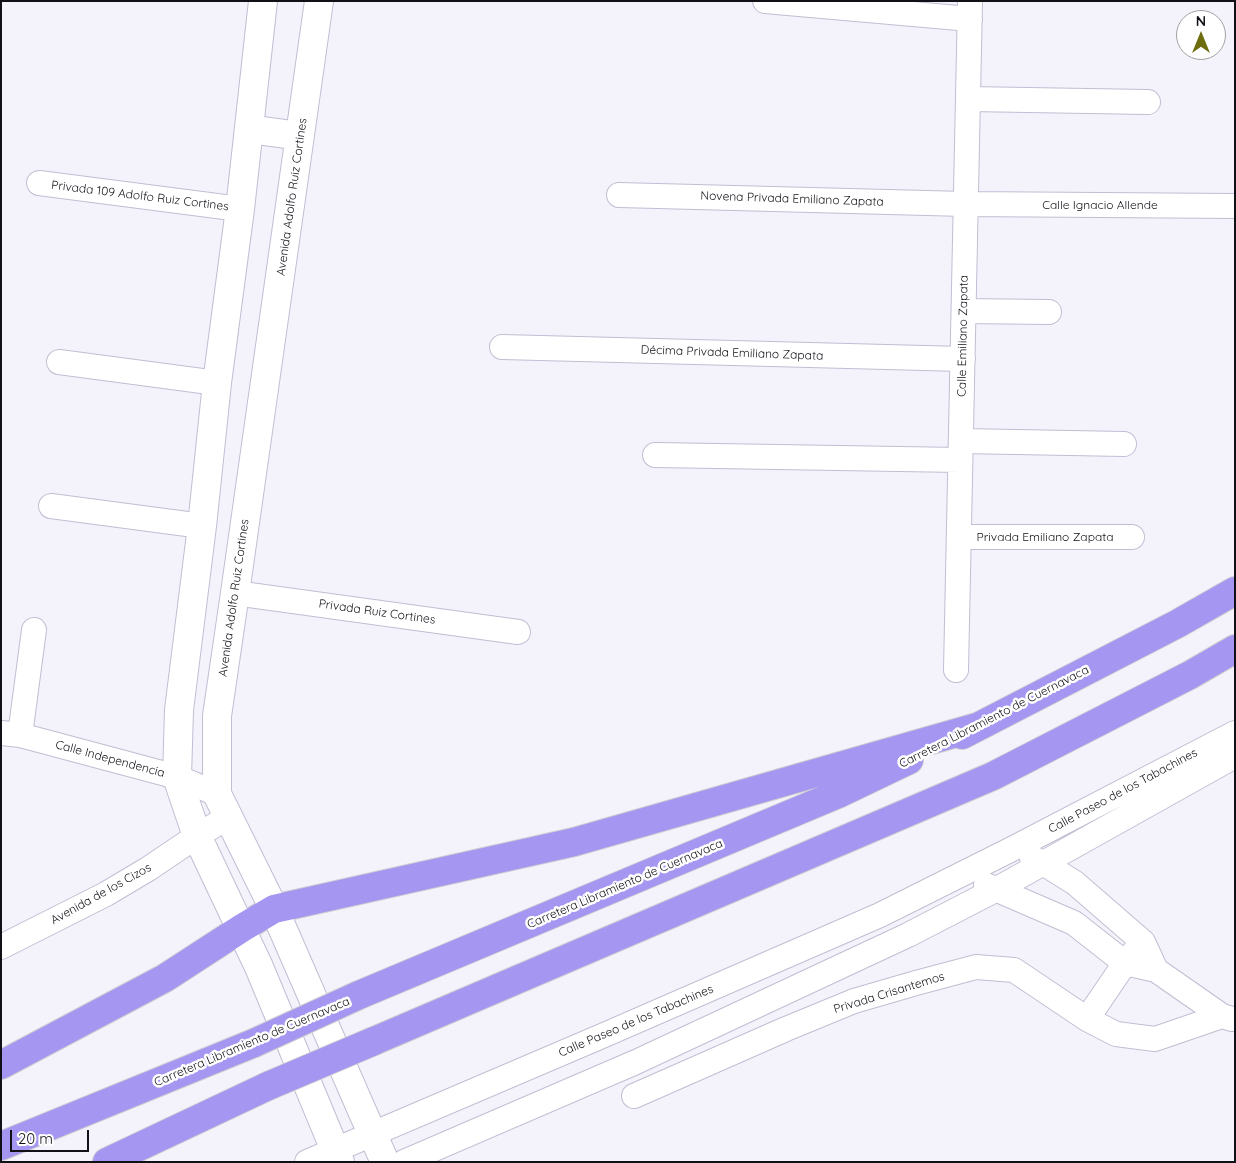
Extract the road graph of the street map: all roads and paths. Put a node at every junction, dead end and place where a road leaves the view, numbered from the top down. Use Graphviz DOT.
graph roads {
  1 [pos="263,1"];
  2 [pos="318,1"];
  3 [pos="765,1"];
  4 [pos="970,10"];
  5 [pos="968,98"];
  6 [pos="1148,102"];
  7 [pos="249,129"];
  8 [pos="300,136"];
  9 [pos="39,183"];
  10 [pos="619,195"];
  11 [pos="965,204"];
  12 [pos="1235,206"];
  13 [pos="240,209"];
  14 [pos="964,311"];
  15 [pos="1048,312"];
  16 [pos="502,347"];
  17 [pos="963,359"];
  18 [pos="59,362"];
  19 [pos="217,384"];
  20 [pos="1124,444"];
  21 [pos="960,450"];
  22 [pos="655,455"];
  23 [pos="51,506"];
  24 [pos="202,526"];
  25 [pos="959,537"];
  26 [pos="1132,537"];
  27 [pos="1235,591"];
  28 [pos="235,593"];
  29 [pos="34,630"];
  30 [pos="518,632"];
  31 [pos="1235,648"];
  32 [pos="956,670"];
  33 [pos="179,710"];
  34 [pos="217,716"];
  35 [pos="977,727"];
  36 [pos="1235,733"];
  37 [pos="11,734"];
  38 [pos="1235,756"];
  39 [pos="177,777"];
  40 [pos="222,806"];
  41 [pos="197,836"];
  42 [pos="1012,849"];
  43 [pos="1043,863"];
  44 [pos="961,875"];
  45 [pos="996,889"];
  46 [pos="274,909"];
  47 [pos="242,928"];
  48 [pos="1143,942"];
  49 [pos="1,947"];
  50 [pos="1125,964"];
  51 [pos="1156,970"];
  52 [pos="1228,1018"];
  53 [pos="1087,1019"];
  54 [pos="1,1065"];
  55 [pos="634,1096"];
  56 [pos="372,1134"];
  57 [pos="1,1146"];
  58 [pos="337,1156"];
  59 [pos="107,1162"];
  60 [pos="307,1162"];
  61 [pos="385,1162"];
  62 [pos="404,1162"];
  1 -- 7 [label="street"];
  2 -- 8 [label="street, Avenida Adolfo Ruiz Cortines"];
  3 -- 4 [label="street"];
  4 -- 5 [label="street, Calle Emiliano Zapata"];
  5 -- 6 [label="street"];
  5 -- 11 [label="street, Calle Emiliano Zapata"];
  7 -- 8 [label="street"];
  7 -- 13 [label="street"];
  8 -- 28 [label="street, Avenida Adolfo Ruiz Cortines"];
  9 -- 13 [label="street, Privada 109 Adolfo Ruiz Cortines"];
  10 -- 11 [label="street, Novena Privada Emiliano Zapata"];
  11 -- 12 [label="street, Calle Ignacio Allende"];
  11 -- 14 [label="street, Calle Emiliano Zapata"];
  13 -- 19 [label="street"];
  14 -- 15 [label="street"];
  14 -- 17 [label="street, Calle Emiliano Zapata"];
  16 -- 17 [label="street, Décima Privada Emiliano Zapata"];
  17 -- 21 [label="street, Calle Emiliano Zapata"];
  18 -- 19 [label="street"];
  19 -- 24 [label="street"];
  20 -- 21 [label="street"];
  21 -- 22 [label="street"];
  21 -- 25 [label="street, Calle Emiliano Zapata"];
  23 -- 24 [label="street"];
  24 -- 33 [label="street"];
  25 -- 26 [label="street, Privada Emiliano Zapata"];
  25 -- 32 [label="street, Calle Emiliano Zapata"];
  27 -- 35 [label="highway, Carretera Libramiento de Cuernavaca"];
  28 -- 30 [label="street, Privada Ruiz Cortines"];
  28 -- 34 [label="street, Avenida Adolfo Ruiz Cortines"];
  29 -- 37 [label="street"];
  31 -- 59 [label="highway, bridge"];
  33 -- 34 [label="street"];
  33 -- 39 [label="street"];
  34 -- 40 [label="street, Avenida Adolfo Ruiz Cortines"];
  35 -- 46 [label="highway"];
  35 -- 57 [label="highway, Carretera Libramiento de Cuernavaca, bridge"];
  36 -- 42 [label="street, Calle Paseo de los Tabachines"];
  37 -- 39 [label="street, Calle Independencia"];
  38 -- 43 [label="street, Calle Paseo de los Tabachines"];
  39 -- 40 [label="street, Calle Independencia"];
  39 -- 41 [label="street"];
  40 -- 41 [label="street, Avenida de los Cizos"];
  40 -- 46 [label="street, Avenida Adolfo Ruiz Cortines"];
  41 -- 47 [label="street"];
  41 -- 49 [label="street, Avenida de los Cizos"];
  42 -- 43 [label="street"];
  42 -- 44 [label="street, Calle Paseo de los Tabachines"];
  43 -- 45 [label="street, Calle Paseo de los Tabachines"];
  43 -- 48 [label="street"];
  44 -- 45 [label="street"];
  44 -- 56 [label="street, Calle Paseo de los Tabachines"];
  45 -- 50 [label="street"];
  45 -- 62 [label="street, Calle Paseo de los Tabachines"];
  46 -- 47 [label="highway"];
  46 -- 56 [label="street, Avenida Adolfo Ruiz Cortines"];
  47 -- 54 [label="highway"];
  47 -- 58 [label="street"];
  48 -- 50 [label="street"];
  48 -- 51 [label="street"];
  50 -- 51 [label="street"];
  50 -- 53 [label="street"];
  51 -- 52 [label="street"];
  52 -- 53 [label="street, Privada Crisantemos"];
  53 -- 55 [label="street, Privada Crisantemos"];
  56 -- 58 [label="street, Calle Paseo de los Tabachines"];
  56 -- 61 [label="street, Avenida Adolfo Ruiz Cortines"];
  58 -- 60 [label="street, Calle Paseo de los Tabachines"];
}
